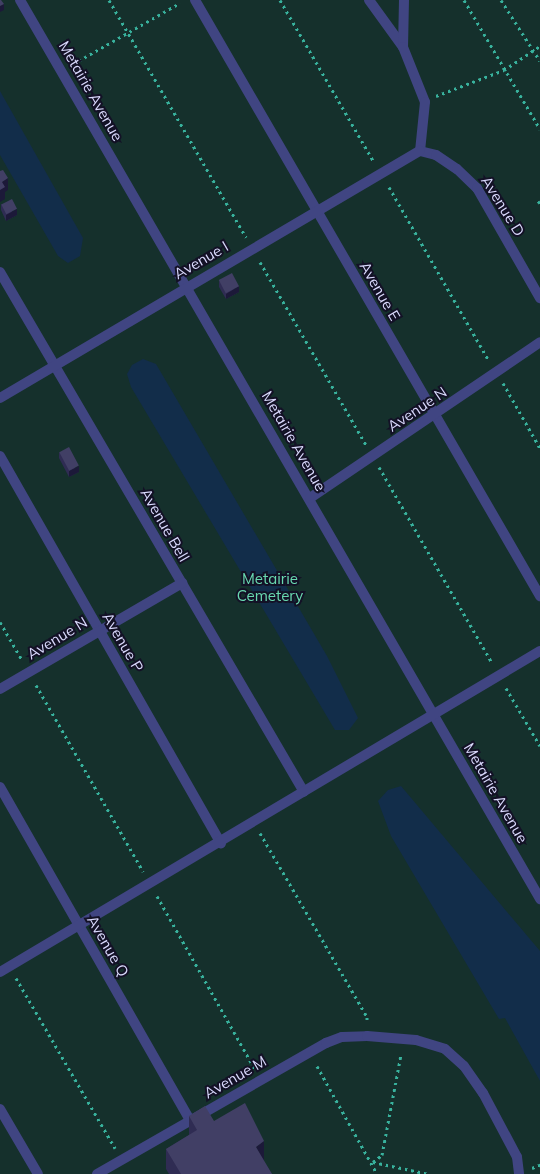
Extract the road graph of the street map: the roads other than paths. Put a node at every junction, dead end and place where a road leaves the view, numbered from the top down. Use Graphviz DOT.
graph roads {
  1 [pos="20,0"];
  2 [pos="195,0"];
  3 [pos="369,0"];
  4 [pos="404,0"];
  5 [pos="403,47"];
  6 [pos="420,151"];
  7 [pos="316,212"];
  8 [pos="0,272"];
  9 [pos="186,286"];
  10 [pos="540,298"];
  11 [pos="540,342"];
  12 [pos="54,366"];
  13 [pos="0,398"];
  14 [pos="435,415"];
  15 [pos="0,456"];
  16 [pos="310,498"];
  17 [pos="182,583"];
  18 [pos="540,596"];
  19 [pos="98,631"];
  20 [pos="540,651"];
  21 [pos="0,689"];
  22 [pos="433,714"];
  23 [pos="0,787"];
  24 [pos="304,792"];
  25 [pos="221,843"];
  26 [pos="540,899"];
  27 [pos="79,925"];
  28 [pos="0,972"];
  29 [pos="0,1109"];
  30 [pos="190,1120"];
  31 [pos="38,1174"];
  32 [pos="98,1174"];
  33 [pos="519,1174"];
  1 -- 9 [label="lane, Metairie Avenue"];
  2 -- 7 [label="lane, Avenue E"];
  3 -- 5 [label="lane"];
  4 -- 5 [label="lane"];
  5 -- 6 [label="lane"];
  6 -- 7 [label="lane, Avenue I"];
  6 -- 10 [label="lane, Avenue D"];
  7 -- 9 [label="lane, Avenue I"];
  7 -- 14 [label="lane, Avenue E"];
  8 -- 12 [label="lane, Avenue Bell"];
  9 -- 12 [label="lane, Avenue I"];
  9 -- 16 [label="lane, Metairie Avenue"];
  11 -- 14 [label="lane, Avenue N"];
  12 -- 13 [label="lane, Avenue I"];
  12 -- 17 [label="lane, Avenue Bell"];
  14 -- 16 [label="lane, Avenue N"];
  14 -- 18 [label="lane, Avenue E"];
  15 -- 19 [label="lane, Avenue P"];
  16 -- 22 [label="lane, Metairie Avenue"];
  17 -- 19 [label="lane, Avenue N"];
  17 -- 24 [label="lane, Avenue Bell"];
  19 -- 21 [label="lane, Avenue N"];
  19 -- 25 [label="lane, Avenue P"];
  20 -- 22 [label="lane"];
  22 -- 24 [label="lane"];
  22 -- 26 [label="lane, Metairie Avenue"];
  23 -- 27 [label="lane, Avenue Q"];
  24 -- 25 [label="lane"];
  25 -- 27 [label="lane"];
  27 -- 28 [label="lane"];
  27 -- 30 [label="lane, Avenue Q"];
  29 -- 31 [label="lane"];
  30 -- 32 [label="lane, Avenue M"];
  30 -- 33 [label="lane, Avenue M"];
}
